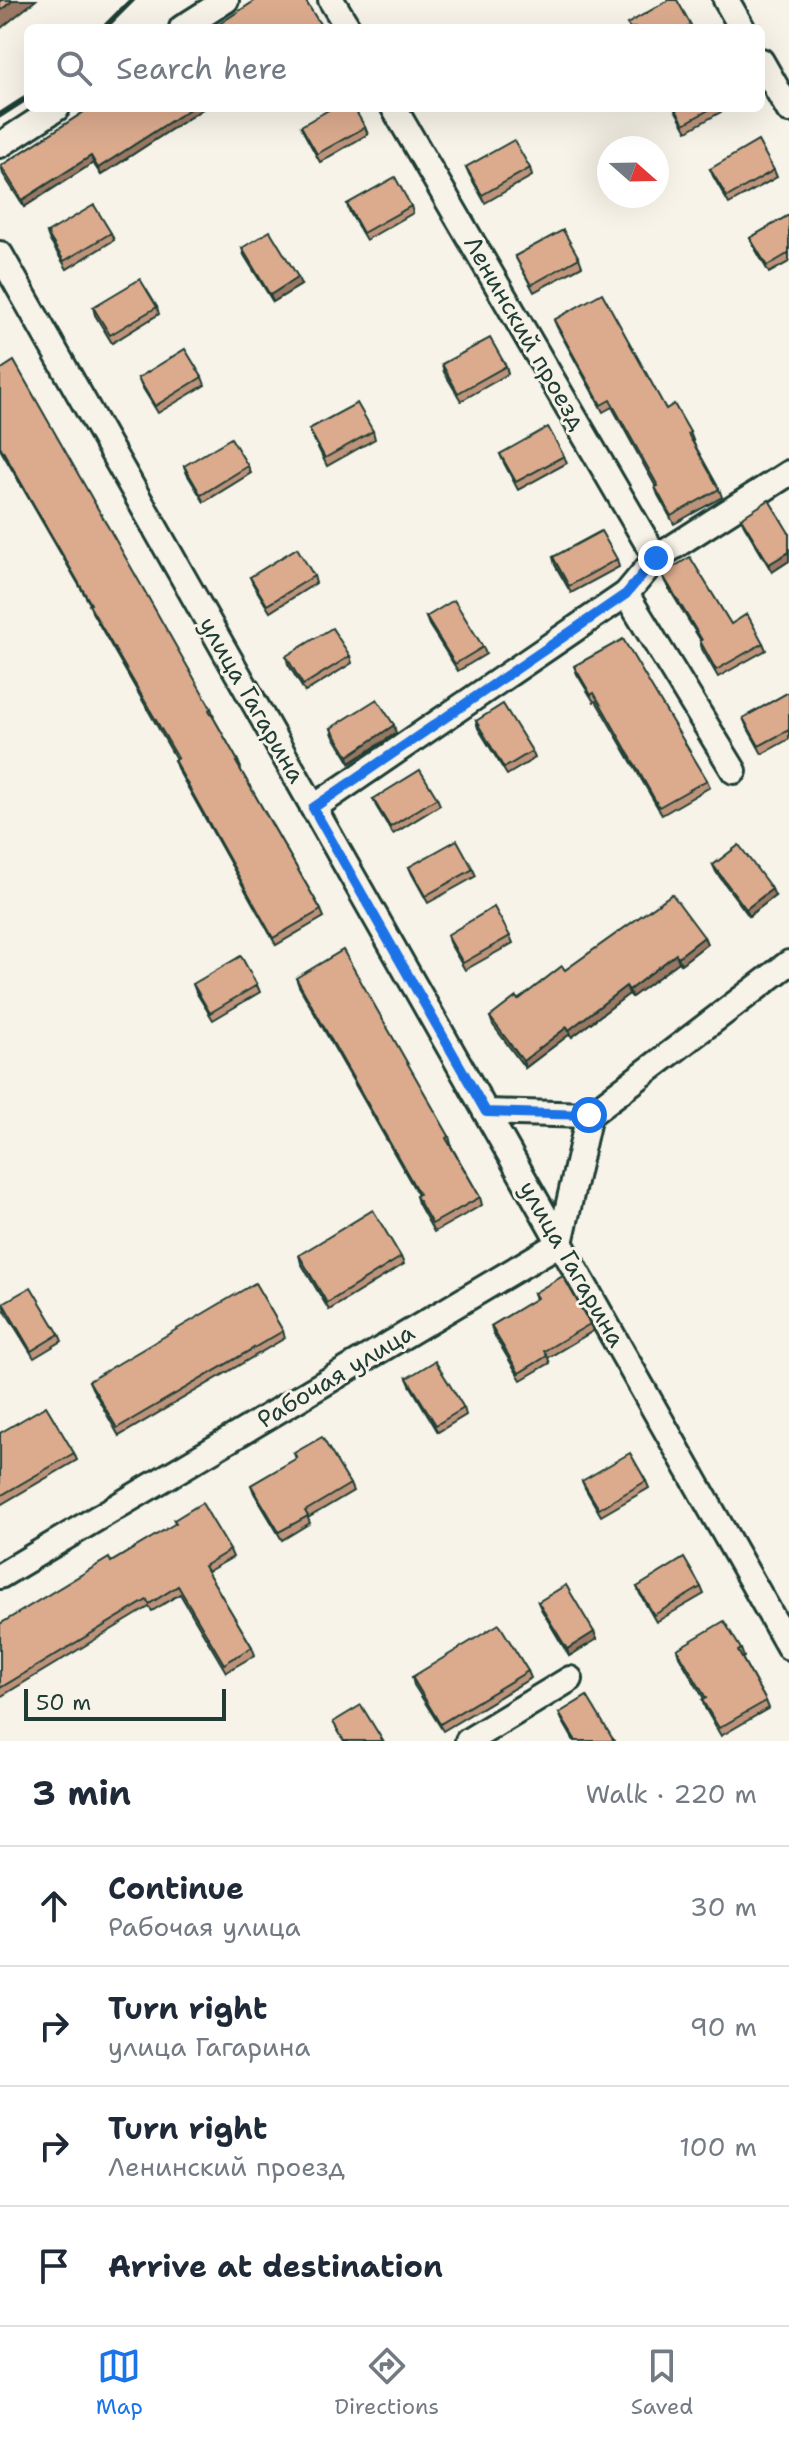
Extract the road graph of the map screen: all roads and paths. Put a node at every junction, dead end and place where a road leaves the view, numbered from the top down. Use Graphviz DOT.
graph roads {
  1 [pos="226,0"];
  2 [pos="331,0"];
  3 [pos="726,0"];
  4 [pos="188,24"];
  5 [pos="346,24"];
  6 [pos="740,24"];
  7 [pos="765,68"];
  8 [pos="789,110"];
  9 [pos="51,112"];
  10 [pos="396,112"];
  11 [pos="0,145"];
  12 [pos="0,254"];
  13 [pos="789,473"];
  14 [pos="656,558"];
  15 [pos="626,594"];
  16 [pos="734,771"];
  17 [pos="313,808"];
  18 [pos="789,963"];
  19 [pos="486,1112"];
  20 [pos="589,1115"];
  21 [pos="560,1243"];
  22 [pos="0,1576"];
  23 [pos="789,1647"];
  24 [pos="570,1679"];
  25 [pos="468,1741"];
  1 -- 4 [label="street"];
  2 -- 5 [label="street"];
  3 -- 6 [label="street"];
  7 -- 8 [label="street"];
  9 -- 11 [label="street"];
  10 -- 14 [label="street, Ленинский проезд"];
  12 -- 17 [label="street, улица Гагарина"];
  13 -- 14 [label="street"];
  14 -- 15 [label="street"];
  15 -- 16 [label="street"];
  15 -- 17 [label="street"];
  17 -- 19 [label="street, улица Гагарина"];
  18 -- 20 [label="street"];
  19 -- 20 [label="street"];
  19 -- 21 [label="street, улица Гагарина"];
  20 -- 21 [label="street"];
  21 -- 22 [label="street, Рабочая улица"];
  21 -- 23 [label="street, улица Гагарина"];
  24 -- 25 [label="street"];
}
